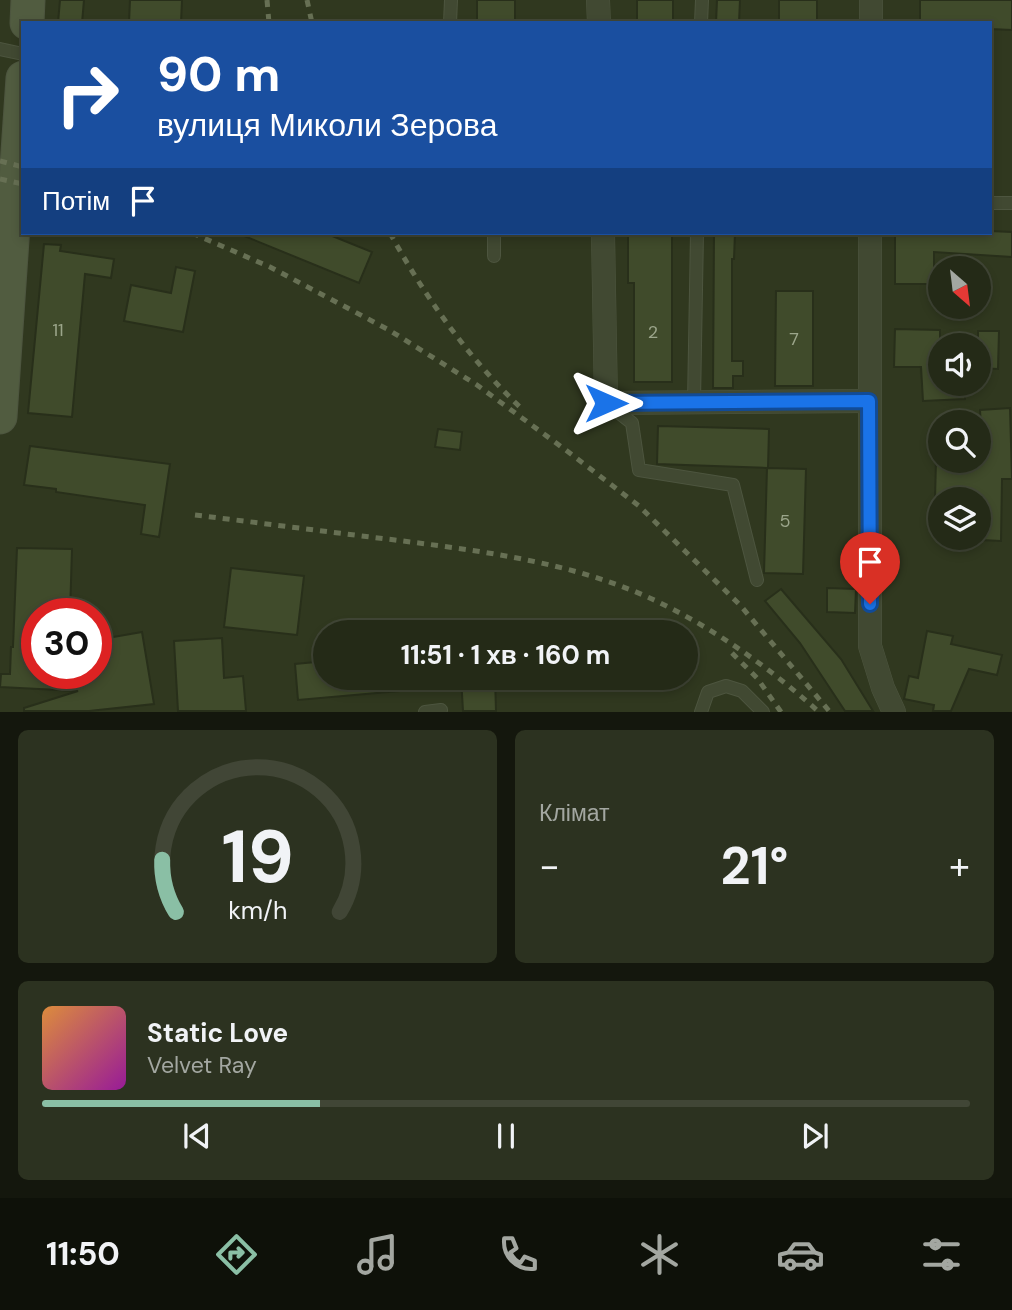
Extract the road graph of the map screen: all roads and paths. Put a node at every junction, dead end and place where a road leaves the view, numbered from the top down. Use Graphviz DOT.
graph roads {
  1 [pos="28,0"];
  2 [pos="451,0"];
  3 [pos="598,0"];
  4 [pos="702,0"];
  5 [pos="872,0"];
  6 [pos="26,21"];
  7 [pos="450,21"];
  8 [pos="599,21"];
  9 [pos="701,21"];
  10 [pos="871,21"];
  11 [pos="0,49"];
  12 [pos="21,54"];
  13 [pos="21,94"];
  14 [pos="992,203"];
  15 [pos="1012,203"];
  16 [pos="7,204"];
  17 [pos="494,235"];
  18 [pos="603,235"];
  19 [pos="697,235"];
  20 [pos="870,235"];
  21 [pos="494,256"];
  22 [pos="869,401"];
  23 [pos="694,402"];
  24 [pos="606,403"];
  25 [pos="0,407"];
  26 [pos="0,417"];
  27 [pos="757,580"];
  28 [pos="441,710"];
  29 [pos="425,712"];
  30 [pos="701,712"];
  31 [pos="763,712"];
  32 [pos="894,712"];
  1 -- 6 [label="main road"];
  2 -- 7 [label="lane"];
  3 -- 8 [label="street"];
  4 -- 9 [label="lane"];
  5 -- 10 [label="street"];
  11 -- 12 [label="lane"];
  13 -- 16 [label="main road"];
  14 -- 15 [label="lane"];
  16 -- 25 [label="main road"];
  17 -- 21 [label="lane"];
  18 -- 24 [label="street"];
  19 -- 23 [label="lane"];
  20 -- 22 [label="street"];
  22 -- 23 [label="street"];
  22 -- 32 [label="street"];
  23 -- 24 [label="street"];
  24 -- 27 [label="lane"];
  25 -- 26 [label="main road"];
  28 -- 29 [label="lane"];
  30 -- 31 [label="lane"];
}
